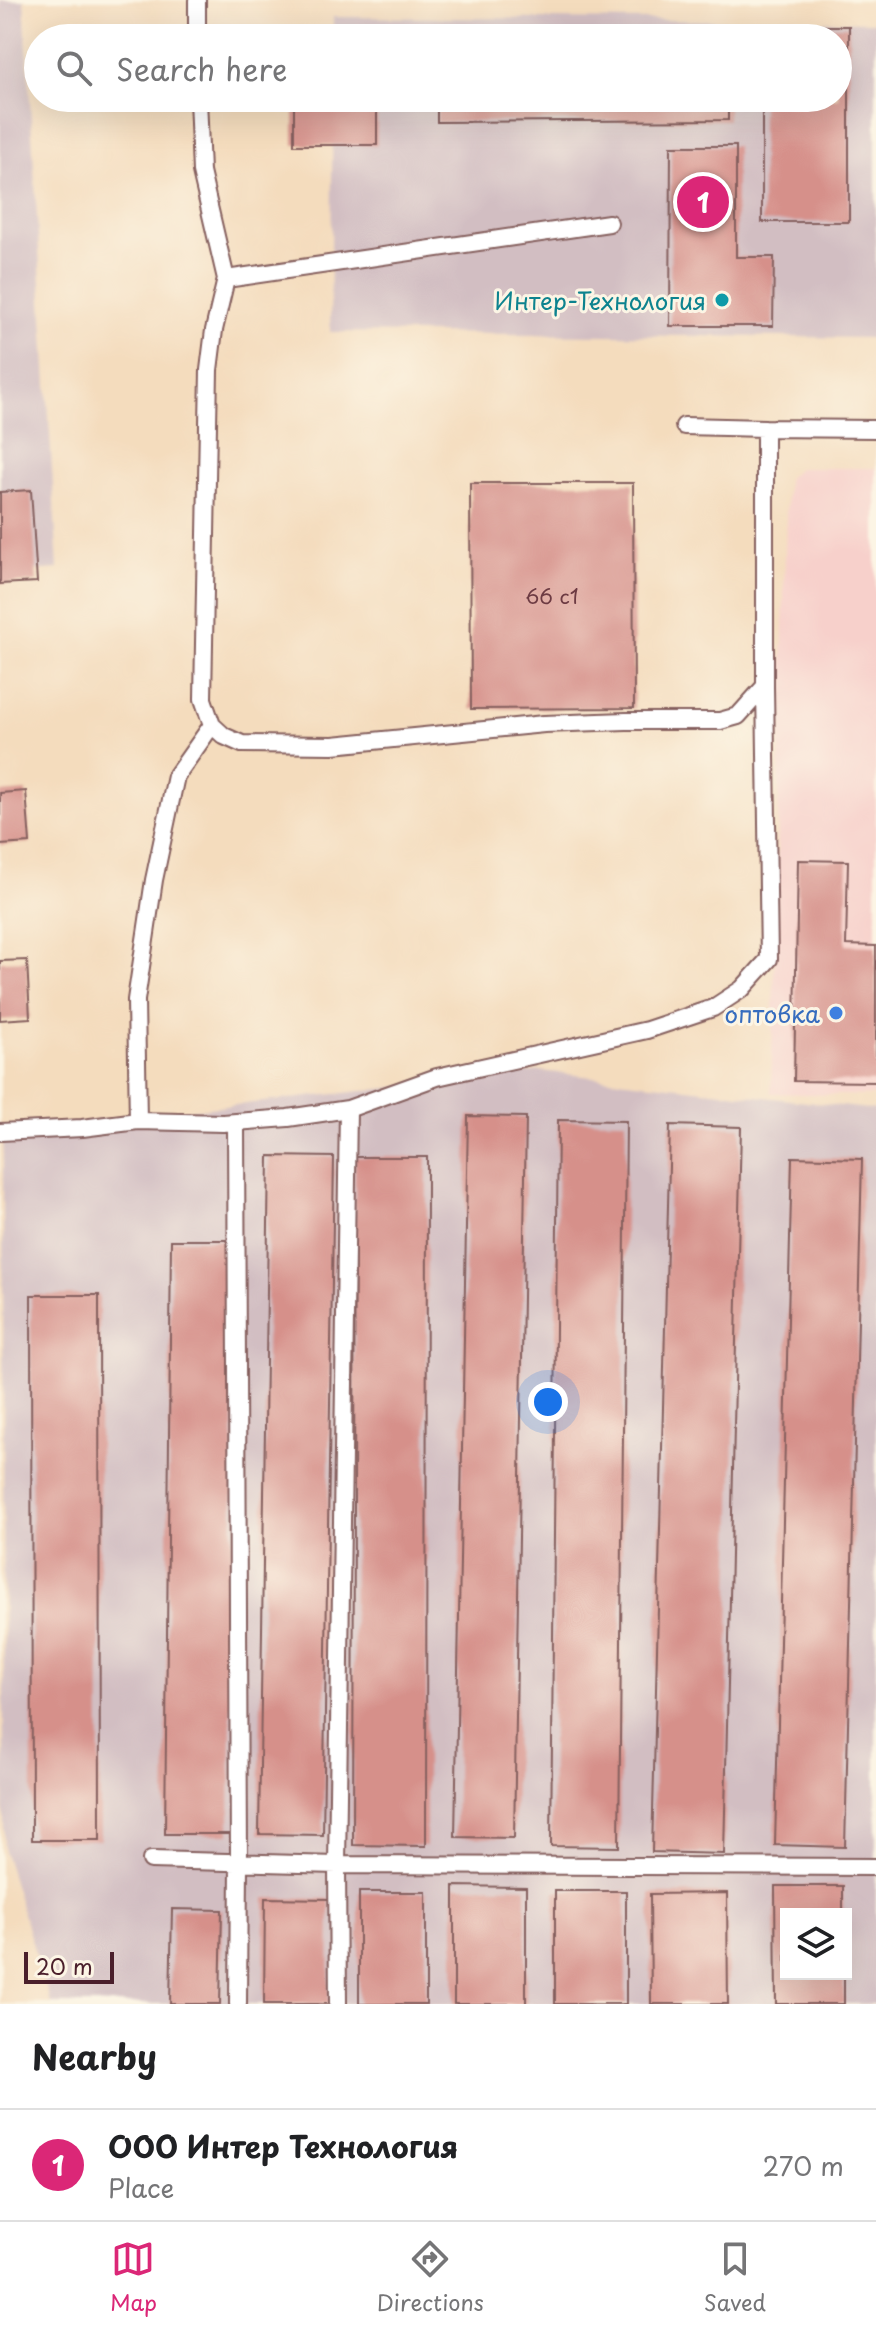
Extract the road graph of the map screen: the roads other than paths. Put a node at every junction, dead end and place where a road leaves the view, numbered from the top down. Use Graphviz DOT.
graph roads {
  1 [pos="197,0"];
  2 [pos="197,24"];
  3 [pos="199,112"];
  4 [pos="609,223"];
  5 [pos="226,279"];
  6 [pos="684,426"];
  7 [pos="765,428"];
  8 [pos="876,429"];
  9 [pos="765,686"];
  10 [pos="212,725"];
  11 [pos="348,1109"];
  12 [pos="138,1121"];
  13 [pos="236,1122"];
  14 [pos="0,1132"];
  15 [pos="151,1860"];
  16 [pos="239,1863"];
  17 [pos="337,1865"];
  18 [pos="876,1867"];
  19 [pos="238,2004"];
  20 [pos="338,2004"];
  1 -- 2 [label="lane"];
  3 -- 5 [label="lane"];
  4 -- 5 [label="lane"];
  5 -- 10 [label="lane"];
  6 -- 7 [label="lane"];
  7 -- 8 [label="lane"];
  7 -- 9 [label="lane"];
  9 -- 10 [label="lane"];
  9 -- 11 [label="lane"];
  10 -- 12 [label="lane"];
  11 -- 13 [label="lane"];
  11 -- 17 [label="lane"];
  12 -- 13 [label="lane"];
  12 -- 14 [label="lane"];
  13 -- 16 [label="lane"];
  15 -- 16 [label="lane"];
  16 -- 17 [label="lane"];
  16 -- 19 [label="lane"];
  17 -- 18 [label="lane"];
  17 -- 20 [label="lane"];
}
